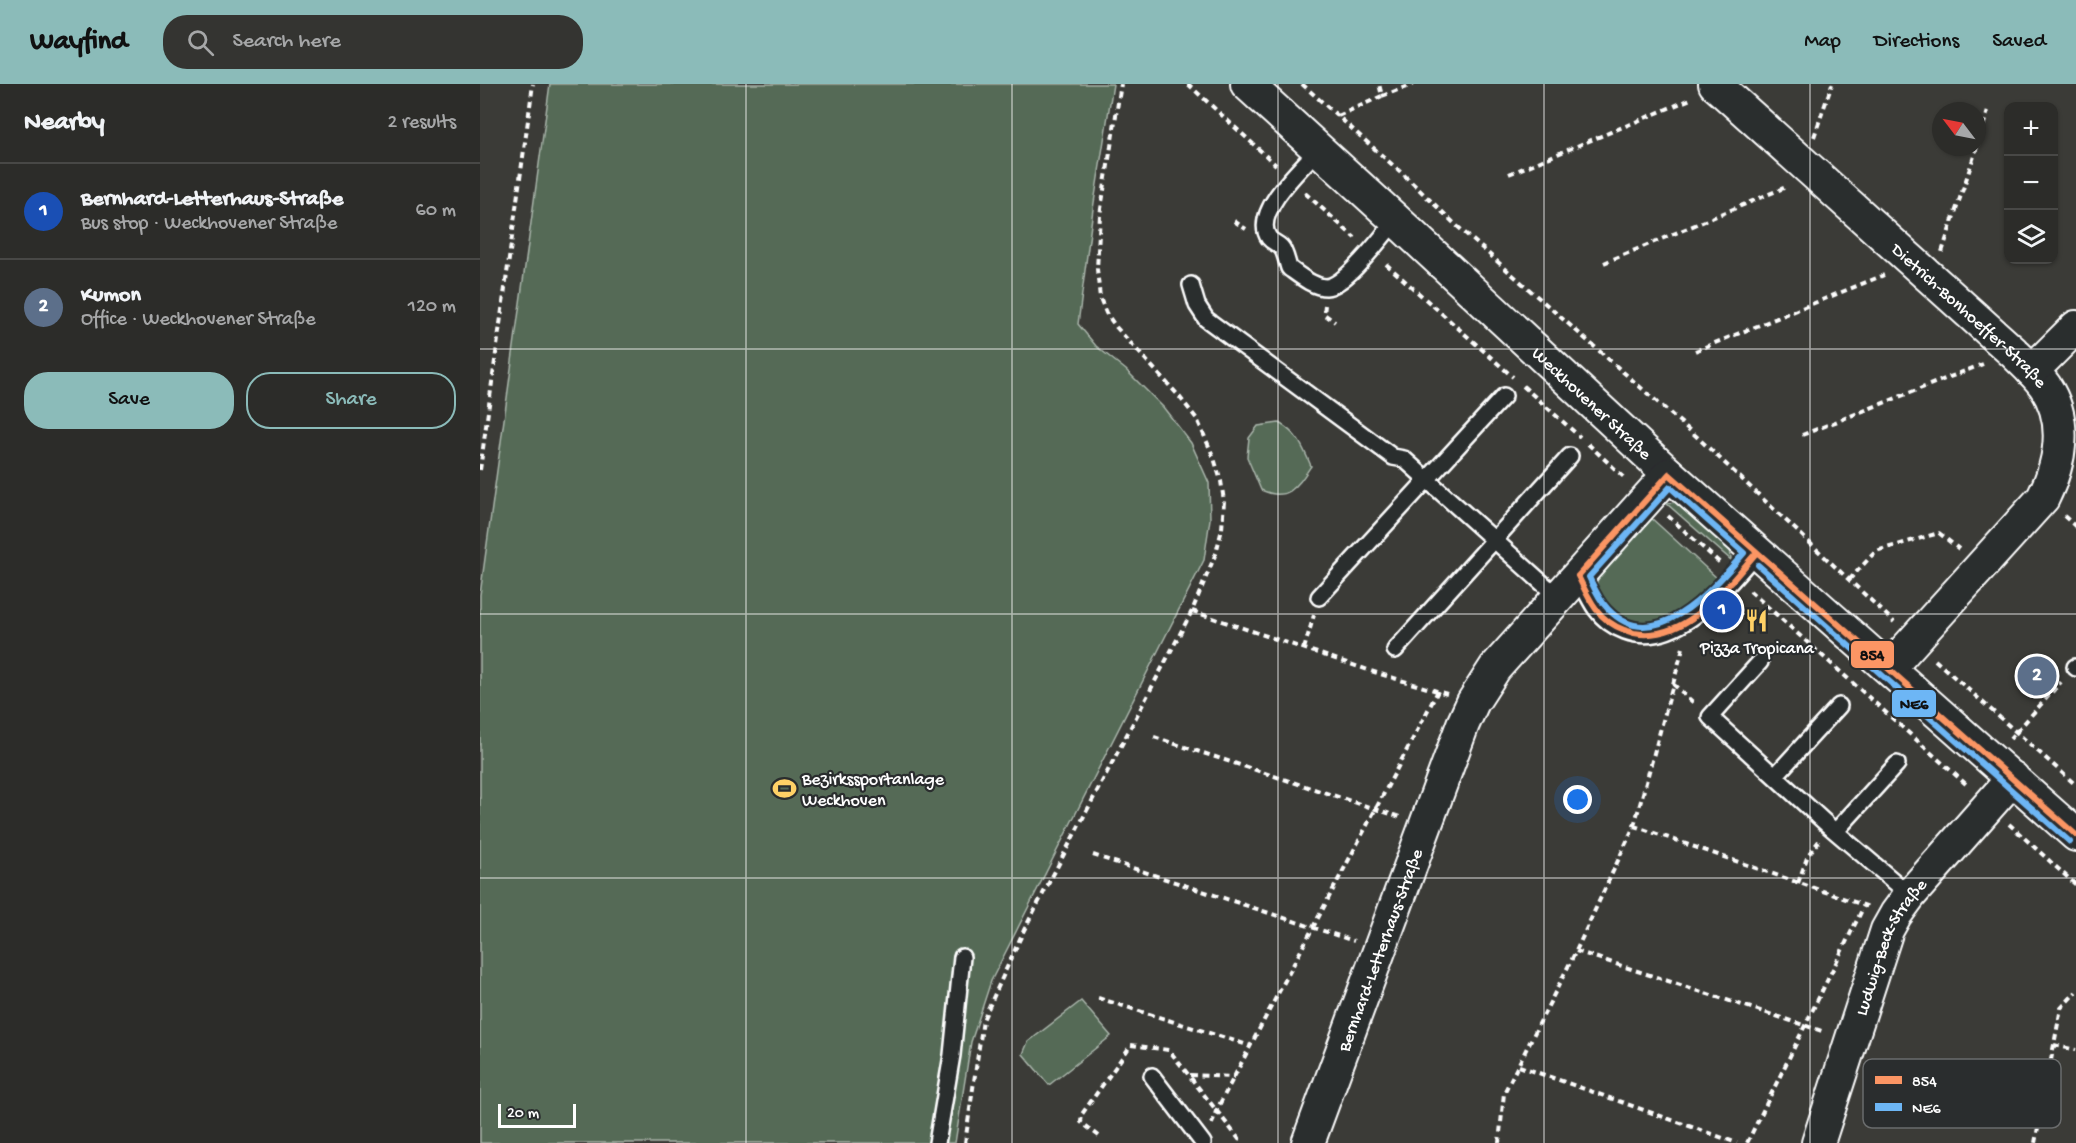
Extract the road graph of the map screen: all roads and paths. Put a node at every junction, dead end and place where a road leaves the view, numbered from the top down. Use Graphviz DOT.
graph roads {
  1 [pos="533,84"];
  2 [pos="1121,84"];
  3 [pos="1247,84"];
  4 [pos="1302,84"];
  5 [pos="1379,84"];
  6 [pos="1414,84"];
  7 [pos="1832,84"];
  8 [pos="1717,86"];
  9 [pos="1382,96"];
  10 [pos="1988,111"];
  11 [pos="1338,116"];
  12 [pos="1986,117"];
  13 [pos="1319,149"];
  14 [pos="1973,156"];
  15 [pos="1810,169"];
  16 [pos="1509,174"];
  17 [pos="1396,220"];
  18 [pos="1234,221"];
  19 [pos="1245,228"];
  20 [pos="1604,263"];
  21 [pos="1924,271"];
  22 [pos="1191,285"];
  23 [pos="1324,315"];
  24 [pos="1335,322"];
  25 [pos="2076,327"];
  26 [pos="1695,351"];
  27 [pos="2023,362"];
  28 [pos="1504,396"];
  29 [pos="1802,435"];
  30 [pos="2068,437"];
  31 [pos="1570,456"];
  32 [pos="480,470"];
  33 [pos="1669,474"];
  34 [pos="1428,480"];
  35 [pos="1494,539"];
  36 [pos="1756,552"];
  37 [pos="1979,568"];
  38 [pos="1849,580"];
  39 [pos="1569,587"];
  40 [pos="1319,597"];
  41 [pos="1192,610"];
  42 [pos="1692,617"];
  43 [pos="1914,641"];
  44 [pos="1304,649"];
  45 [pos="1395,650"];
  46 [pos="1760,662"];
  47 [pos="2076,667"];
  48 [pos="1889,668"];
  49 [pos="1673,684"];
  50 [pos="1438,691"];
  51 [pos="1473,702"];
  52 [pos="1695,704"];
  53 [pos="1839,706"];
  54 [pos="2016,732"];
  55 [pos="1154,737"];
  56 [pos="1897,764"];
  57 [pos="2002,769"];
  58 [pos="1775,776"];
  59 [pos="2076,785"];
  60 [pos="1375,810"];
  61 [pos="1427,826"];
  62 [pos="1634,826"];
  63 [pos="1833,829"];
  64 [pos="2076,835"];
  65 [pos="1093,855"];
  66 [pos="1798,883"];
  67 [pos="1903,904"];
  68 [pos="1864,906"];
  69 [pos="1314,928"];
  70 [pos="1380,949"];
  71 [pos="1576,951"];
  72 [pos="962,957"];
  73 [pos="2076,992"];
  74 [pos="1098,998"];
  75 [pos="1805,1025"];
  76 [pos="1852,1040"];
  77 [pos="2054,1045"];
  78 [pos="1251,1046"];
  79 [pos="2076,1050"];
  80 [pos="2051,1059"];
  81 [pos="1519,1066"];
  82 [pos="1190,1075"];
  83 [pos="1152,1076"];
  84 [pos="1234,1077"];
  85 [pos="1211,1128"];
  86 [pos="2038,1128"];
  87 [pos="936,1143"];
  88 [pos="965,1143"];
  89 [pos="1203,1143"];
  90 [pos="1308,1143"];
  91 [pos="1499,1143"];
  92 [pos="1737,1143"];
  93 [pos="1747,1143"];
  94 [pos="1818,1143"];
  95 [pos="2035,1143"];
  1 -- 32 [label="path"];
  2 -- 41 [label="path"];
  3 -- 13 [label="street, Weckhovener Straße"];
  4 -- 11 [label="path"];
  5 -- 9 [label="path"];
  6 -- 9 [label="path"];
  7 -- 15 [label="path"];
  8 -- 15 [label="street, Dietrich-Bonhoeffer-Straße"];
  8 -- 16 [label="path"];
  9 -- 11 [label="path"];
  10 -- 12 [label="path"];
  11 -- 38 [label="path"];
  13 -- 17 [label="street, Weckhovener Straße"];
  13 -- 17 [label="lane"];
  14 -- 21 [label="path"];
  15 -- 20 [label="path"];
  15 -- 21 [label="street, Dietrich-Bonhoeffer-Straße"];
  17 -- 33 [label="street, Weckhovener Straße"];
  18 -- 19 [label="path"];
  21 -- 26 [label="path"];
  21 -- 27 [label="street, Dietrich-Bonhoeffer-Straße"];
  22 -- 34 [label="lane"];
  23 -- 24 [label="path"];
  25 -- 27 [label="street"];
  27 -- 29 [label="path"];
  27 -- 30 [label="street, Dietrich-Bonhoeffer-Straße"];
  28 -- 34 [label="lane"];
  30 -- 37 [label="street, Dietrich-Bonhoeffer-Straße"];
  31 -- 35 [label="lane"];
  33 -- 36 [label="street, Weckhovener Straße"];
  33 -- 39 [label="street, Bernhard-Letterhaus-Straße"];
  34 -- 35 [label="lane"];
  34 -- 40 [label="lane"];
  35 -- 39 [label="lane"];
  35 -- 45 [label="lane"];
  36 -- 42 [label="lane"];
  36 -- 48 [label="street, Weckhovener Straße"];
  37 -- 38 [label="path"];
  37 -- 43 [label="street, Dietrich-Bonhoeffer-Straße"];
  38 -- 43 [label="path"];
  39 -- 42 [label="lane"];
  39 -- 51 [label="street, Bernhard-Letterhaus-Straße"];
  40 -- 44 [label="path"];
  41 -- 44 [label="path"];
  41 -- 88 [label="path"];
  42 -- 49 [label="path"];
  43 -- 48 [label="street, Dietrich-Bonhoeffer-Straße"];
  43 -- 54 [label="path"];
  44 -- 50 [label="path"];
  46 -- 58 [label="lane"];
  47 -- 54 [label="path"];
  48 -- 57 [label="street, Weckhovener Straße"];
  49 -- 52 [label="path"];
  49 -- 62 [label="path"];
  50 -- 51 [label="path"];
  50 -- 60 [label="path"];
  51 -- 61 [label="street, Bernhard-Letterhaus-Straße"];
  53 -- 58 [label="lane"];
  54 -- 57 [label="path"];
  54 -- 59 [label="path"];
  55 -- 60 [label="path"];
  56 -- 63 [label="lane"];
  57 -- 64 [label="street, Weckhovener Straße"];
  57 -- 67 [label="street, Ludwig-Beck-Straße"];
  58 -- 63 [label="lane"];
  60 -- 61 [label="path"];
  60 -- 69 [label="path"];
  61 -- 70 [label="street, Bernhard-Letterhaus-Straße"];
  62 -- 66 [label="path"];
  62 -- 71 [label="path"];
  63 -- 66 [label="path"];
  63 -- 67 [label="lane"];
  65 -- 69 [label="path"];
  66 -- 68 [label="path"];
  67 -- 68 [label="path"];
  67 -- 76 [label="street, Ludwig-Beck-Straße"];
  68 -- 75 [label="path"];
  69 -- 70 [label="path"];
  69 -- 78 [label="path"];
  70 -- 90 [label="street, Bernhard-Letterhaus-Straße"];
  71 -- 75 [label="path"];
  71 -- 81 [label="path"];
  72 -- 87 [label="lane"];
  73 -- 77 [label="path"];
  74 -- 78 [label="path"];
  75 -- 76 [label="path"];
  75 -- 93 [label="path"];
  76 -- 94 [label="street, Ludwig-Beck-Straße"];
  77 -- 79 [label="path"];
  77 -- 80 [label="path"];
  78 -- 84 [label="path"];
  81 -- 91 [label="path"];
  81 -- 92 [label="path"];
  82 -- 84 [label="path"];
  83 -- 89 [label="lane"];
  84 -- 85 [label="path"];
  86 -- 95 [label="path"];
}
